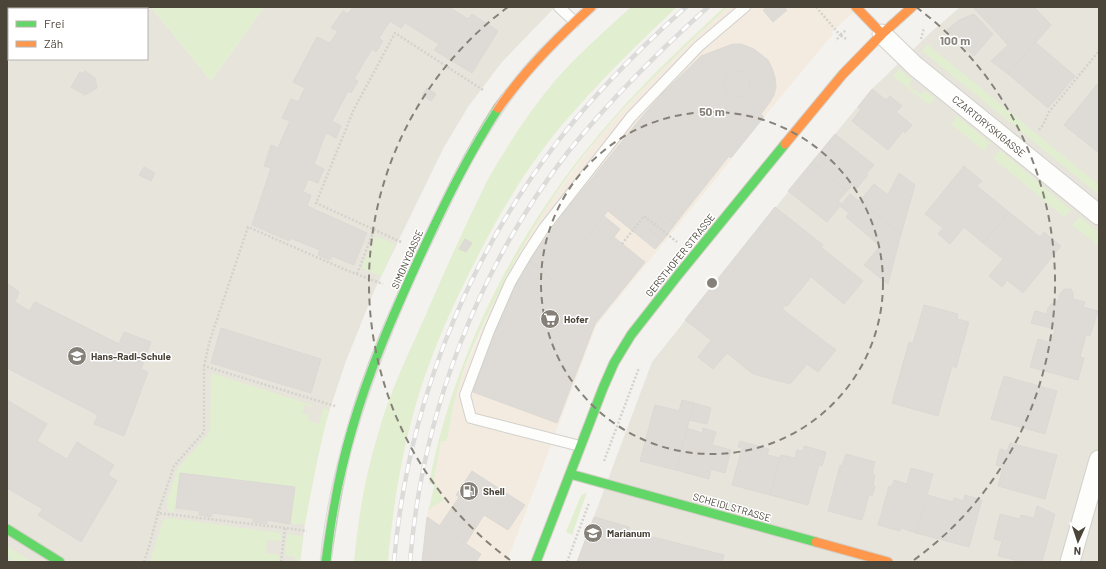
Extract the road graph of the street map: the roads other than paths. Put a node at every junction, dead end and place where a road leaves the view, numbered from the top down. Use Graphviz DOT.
graph roads {
  1 [pos="558,7"];
  2 [pos="591,7"];
  3 [pos="745,7"];
  4 [pos="912,7"];
  5 [pos="857,8"];
  6 [pos="575,22"];
  7 [pos="882,34"];
  8 [pos="1099,215"];
  9 [pos="580,446"];
  10 [pos="1099,460"];
  11 [pos="570,474"];
  12 [pos="7,529"];
  13 [pos="60,562"];
  14 [pos="326,562"];
  15 [pos="536,562"];
  16 [pos="888,562"];
  17 [pos="1070,562"];
  1 -- 6 [label="lane"];
  2 -- 6 [label="street, SIMONYGASSE"];
  3 -- 9 [label="lane"];
  4 -- 7 [label="street, GERSTHOFER STRASSE"];
  5 -- 7 [label="street"];
  6 -- 14 [label="street, SIMONYGASSE"];
  7 -- 8 [label="street, CZARTORYSKIGASSE"];
  7 -- 9 [label="street, GERSTHOFER STRASSE"];
  9 -- 11 [label="street, GERSTHOFER STRASSE"];
  10 -- 17 [label="street"];
  11 -- 15 [label="street, GERSTHOFER STRASSE"];
  11 -- 16 [label="street, SCHEIDLSTRASSE"];
  12 -- 13 [label="street"];
}
